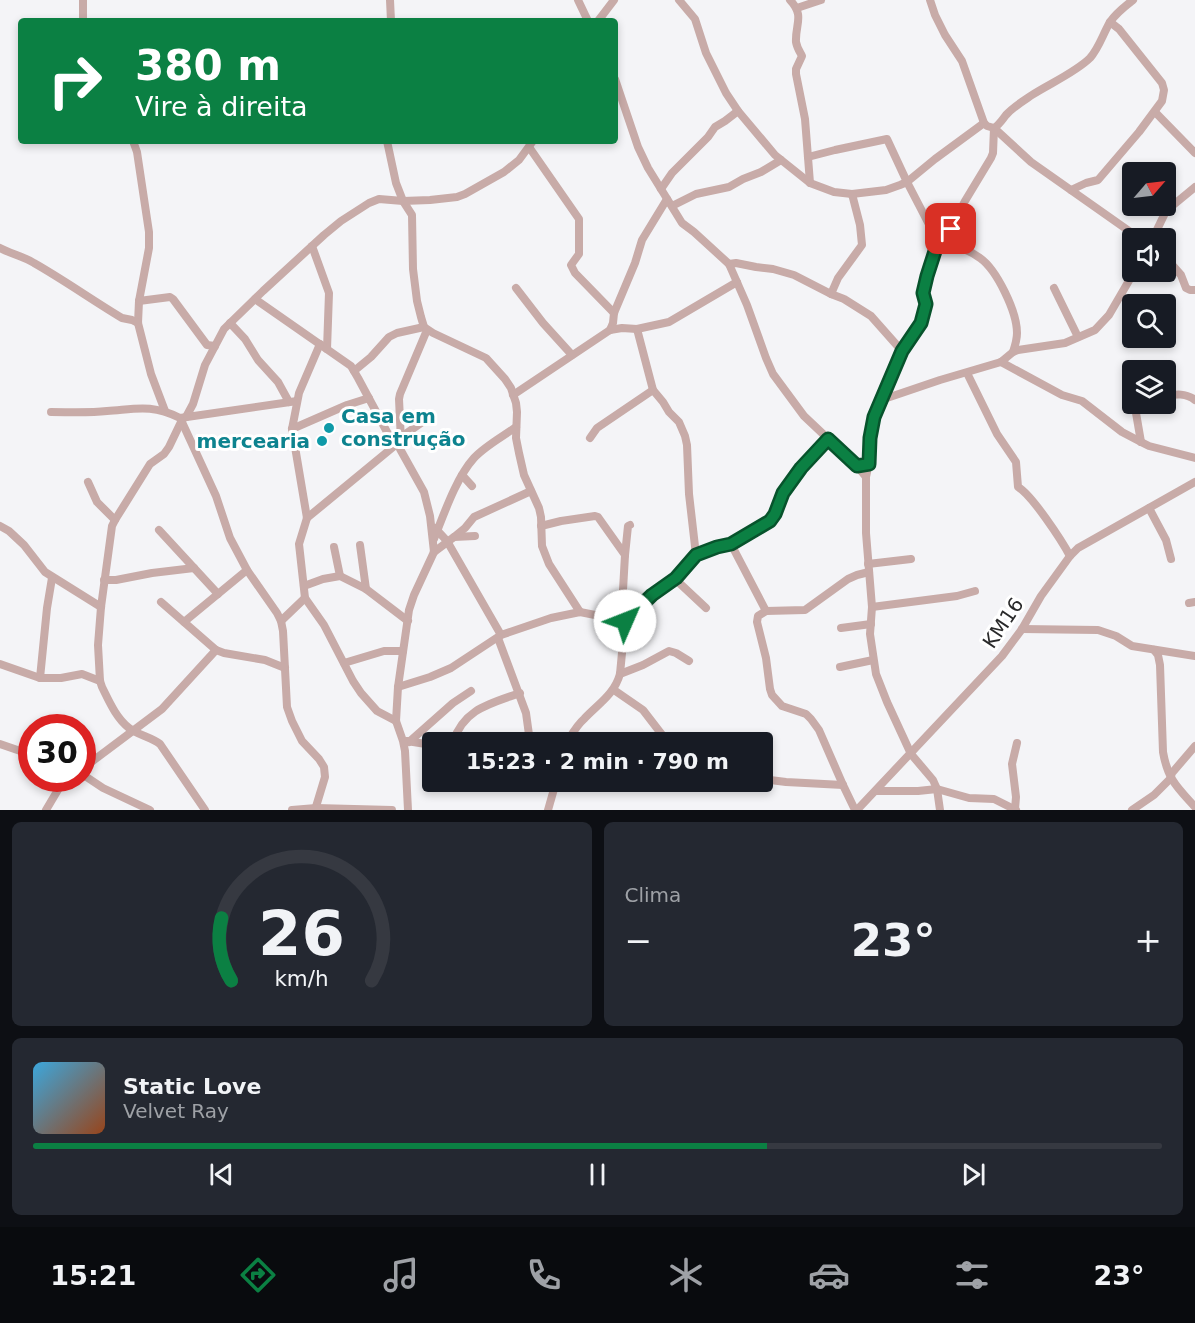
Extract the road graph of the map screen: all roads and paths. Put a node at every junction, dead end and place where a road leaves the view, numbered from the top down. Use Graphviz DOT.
graph roads {
  1 [pos="83,0"];
  2 [pos="390,0"];
  3 [pos="578,0"];
  4 [pos="614,0"];
  5 [pos="679,0"];
  6 [pos="790,0"];
  7 [pos="821,0"];
  8 [pos="930,0"];
  9 [pos="1133,0"];
  10 [pos="797,8"];
  11 [pos="83,18"];
  12 [pos="390,18"];
  13 [pos="587,18"];
  14 [pos="600,18"];
  15 [pos="1110,22"];
  16 [pos="618,88"];
  17 [pos="738,111"];
  18 [pos="1155,112"];
  19 [pos="984,123"];
  20 [pos="994,128"];
  21 [pos="134,144"];
  22 [pos="388,144"];
  23 [pos="531,144"];
  24 [pos="1195,153"];
  25 [pos="808,157"];
  26 [pos="781,160"];
  27 [pos="907,182"];
  28 [pos="810,183"];
  29 [pos="1195,187"];
  30 [pos="661,189"];
  31 [pos="1076,190"];
  32 [pos="852,194"];
  33 [pos="421,200"];
  34 [pos="403,201"];
  35 [pos="669,202"];
  36 [pos="412,215"];
  37 [pos="1126,228"];
  38 [pos="1158,228"];
  39 [pos="312,246"];
  40 [pos="938,246"];
  41 [pos="0,248"];
  42 [pos="729,264"];
  43 [pos="1176,269"];
  44 [pos="737,282"];
  45 [pos="1128,282"];
  46 [pos="516,288"];
  47 [pos="1054,288"];
  48 [pos="1195,290"];
  49 [pos="831,294"];
  50 [pos="255,299"];
  51 [pos="139,300"];
  52 [pos="614,313"];
  53 [pos="230,323"];
  54 [pos="138,324"];
  55 [pos="426,328"];
  56 [pos="637,329"];
  57 [pos="610,330"];
  58 [pos="1078,337"];
  59 [pos="215,346"];
  60 [pos="324,347"];
  61 [pos="902,351"];
  62 [pos="573,355"];
  63 [pos="1008,357"];
  64 [pos="354,371"];
  65 [pos="967,373"];
  66 [pos="653,390"];
  67 [pos="1176,394"];
  68 [pos="513,395"];
  69 [pos="369,398"];
  70 [pos="880,400"];
  71 [pos="1195,400"];
  72 [pos="293,401"];
  73 [pos="165,411"];
  74 [pos="51,412"];
  75 [pos="1136,414"];
  76 [pos="182,419"];
  77 [pos="424,421"];
  78 [pos="516,427"];
  79 [pos="292,429"];
  80 [pos="590,438"];
  81 [pos="828,439"];
  82 [pos="399,441"];
  83 [pos="1141,442"];
  84 [pos="1195,458"];
  85 [pos="869,464"];
  86 [pos="857,466"];
  87 [pos="462,475"];
  88 [pos="866,477"];
  89 [pos="88,482"];
  90 [pos="1195,483"];
  91 [pos="472,486"];
  92 [pos="531,491"];
  93 [pos="1149,508"];
  94 [pos="307,518"];
  95 [pos="115,520"];
  96 [pos="430,523"];
  97 [pos="630,525"];
  98 [pos="0,526"];
  99 [pos="541,526"];
  100 [pos="159,530"];
  101 [pos="437,530"];
  102 [pos="475,536"];
  103 [pos="450,539"];
  104 [pos="433,540"];
  105 [pos="731,544"];
  106 [pos="360,545"];
  107 [pos="334,547"];
  108 [pos="434,552"];
  109 [pos="625,555"];
  110 [pos="696,555"];
  111 [pos="1070,556"];
  112 [pos="911,559"];
  113 [pos="1171,559"];
  114 [pos="194,568"];
  115 [pos="869,568"];
  116 [pos="247,570"];
  117 [pos="340,576"];
  118 [pos="52,578"];
  119 [pos="675,579"];
  120 [pos="104,580"];
  121 [pos="304,586"];
  122 [pos="366,589"];
  123 [pos="975,591"];
  124 [pos="218,594"];
  125 [pos="305,598"];
  126 [pos="161,602"];
  127 [pos="101,607"];
  128 [pos="872,607"];
  129 [pos="706,608"];
  130 [pos="766,611"];
  131 [pos="580,612"];
  132 [pos="281,621"];
  133 [pos="408,621"];
  134 [pos="625,621"];
  135 [pos="184,622"];
  136 [pos="871,624"];
  137 [pos="841,628"];
  138 [pos="1022,629"];
  139 [pos="500,636"];
  140 [pos="216,650"];
  141 [pos="1154,650"];
  142 [pos="403,651"];
  143 [pos="1195,656"];
  144 [pos="873,660"];
  145 [pos="689,661"];
  146 [pos="344,663"];
  147 [pos="0,664"];
  148 [pos="840,667"];
  149 [pos="285,668"];
  150 [pos="620,674"];
  151 [pos="40,678"];
  152 [pos="100,681"];
  153 [pos="398,687"];
  154 [pos="614,690"];
  155 [pos="471,691"];
  156 [pos="520,693"];
  157 [pos="396,721"];
  158 [pos="134,731"];
  159 [pos="457,732"];
  160 [pos="529,732"];
  161 [pos="574,732"];
  162 [pos="660,732"];
  163 [pos="406,741"];
  164 [pos="422,743"];
  165 [pos="1017,743"];
  166 [pos="0,744"];
  167 [pos="1195,746"];
  168 [pos="18,750"];
  169 [pos="911,754"];
  170 [pos="96,760"];
  171 [pos="1170,779"];
  172 [pos="773,780"];
  173 [pos="96,782"];
  174 [pos="843,785"];
  175 [pos="937,789"];
  176 [pos="876,791"];
  177 [pos="57,792"];
  178 [pos="553,792"];
  179 [pos="1195,807"];
  180 [pos="315,809"];
  181 [pos="1016,809"];
  182 [pos="46,810"];
  183 [pos="150,810"];
  184 [pos="205,810"];
  185 [pos="292,810"];
  186 [pos="392,810"];
  187 [pos="408,810"];
  188 [pos="548,810"];
  189 [pos="856,810"];
  190 [pos="940,810"];
  191 [pos="1132,810"];
  1 -- 11 [label="street"];
  2 -- 12 [label="street"];
  3 -- 13 [label="street"];
  4 -- 14 [label="street"];
  5 -- 17 [label="street"];
  6 -- 10 [label="street"];
  7 -- 10 [label="street"];
  8 -- 19 [label="street"];
  9 -- 15 [label="street"];
  10 -- 25 [label="street"];
  15 -- 18 [label="street"];
  15 -- 20 [label="street"];
  16 -- 30 [label="street"];
  17 -- 26 [label="street"];
  17 -- 30 [label="street"];
  18 -- 24 [label="street"];
  18 -- 31 [label="street"];
  19 -- 20 [label="street"];
  19 -- 27 [label="street"];
  20 -- 31 [label="street"];
  20 -- 40 [label="street"];
  21 -- 51 [label="street"];
  22 -- 34 [label="street"];
  23 -- 33 [label="street"];
  23 -- 52 [label="street"];
  25 -- 27 [label="street"];
  25 -- 28 [label="street"];
  26 -- 28 [label="street"];
  26 -- 35 [label="street"];
  27 -- 32 [label="street"];
  27 -- 40 [label="street"];
  28 -- 32 [label="street"];
  29 -- 38 [label="street"];
  30 -- 35 [label="street"];
  31 -- 37 [label="street"];
  32 -- 49 [label="street"];
  33 -- 34 [label="street"];
  33 -- 36 [label="street"];
  34 -- 36 [label="street"];
  34 -- 39 [label="street"];
  35 -- 42 [label="street"];
  35 -- 52 [label="street"];
  36 -- 55 [label="street"];
  39 -- 50 [label="street"];
  39 -- 60 [label="street"];
  40 -- 61 [label="street"];
  40 -- 63 [label="street"];
  41 -- 54 [label="street"];
  42 -- 44 [label="street"];
  42 -- 49 [label="street"];
  43 -- 48 [label="street"];
  44 -- 56 [label="street"];
  44 -- 81 [label="street"];
  45 -- 58 [label="street"];
  46 -- 62 [label="street"];
  47 -- 58 [label="street"];
  49 -- 61 [label="street"];
  50 -- 53 [label="street"];
  50 -- 60 [label="street"];
  51 -- 54 [label="street"];
  51 -- 59 [label="street"];
  52 -- 57 [label="street"];
  53 -- 59 [label="street"];
  53 -- 72 [label="street"];
  54 -- 73 [label="street"];
  55 -- 64 [label="street"];
  55 -- 68 [label="street"];
  55 -- 82 [label="street"];
  56 -- 57 [label="street"];
  56 -- 66 [label="street"];
  57 -- 62 [label="street"];
  58 -- 63 [label="street"];
  59 -- 76 [label="street"];
  60 -- 64 [label="street"];
  60 -- 72 [label="street"];
  61 -- 70 [label="street"];
  62 -- 68 [label="street"];
  63 -- 65 [label="street"];
  63 -- 83 [label="street"];
  64 -- 69 [label="street"];
  65 -- 70 [label="street"];
  65 -- 111 [label="street"];
  66 -- 80 [label="street"];
  66 -- 110 [label="street"];
  67 -- 71 [label="street"];
  68 -- 78 [label="street"];
  69 -- 79 [label="street"];
  69 -- 82 [label="street"];
  70 -- 85 [label="street"];
  72 -- 76 [label="street"];
  72 -- 79 [label="street"];
  73 -- 74 [label="street"];
  73 -- 76 [label="street"];
  75 -- 83 [label="street"];
  76 -- 95 [label="street"];
  76 -- 116 [label="street"];
  77 -- 82 [label="street"];
  78 -- 87 [label="street"];
  78 -- 92 [label="street"];
  79 -- 94 [label="street"];
  81 -- 86 [label="street"];
  81 -- 105 [label="street"];
  82 -- 94 [label="street"];
  82 -- 96 [label="street"];
  83 -- 84 [label="street"];
  85 -- 86 [label="street"];
  85 -- 88 [label="street"];
  86 -- 88 [label="street"];
  87 -- 91 [label="street"];
  87 -- 101 [label="street"];
  88 -- 115 [label="street"];
  89 -- 95 [label="street"];
  90 -- 93 [label="street, KM16"];
  92 -- 99 [label="street"];
  92 -- 103 [label="street"];
  93 -- 111 [label="street, KM16"];
  93 -- 113 [label="street"];
  94 -- 121 [label="street"];
  95 -- 120 [label="street"];
  96 -- 101 [label="street"];
  96 -- 104 [label="street"];
  97 -- 109 [label="street"];
  98 -- 118 [label="street"];
  99 -- 109 [label="street"];
  99 -- 131 [label="street"];
  100 -- 114 [label="street"];
  101 -- 103 [label="street"];
  101 -- 104 [label="street"];
  102 -- 103 [label="street"];
  103 -- 108 [label="street"];
  103 -- 139 [label="street"];
  104 -- 108 [label="street"];
  105 -- 110 [label="street"];
  105 -- 130 [label="street"];
  106 -- 122 [label="street"];
  107 -- 117 [label="street"];
  108 -- 133 [label="street"];
  109 -- 134 [label="street"];
  110 -- 119 [label="street"];
  111 -- 138 [label="street, KM16"];
  112 -- 115 [label="street"];
  114 -- 120 [label="street"];
  114 -- 124 [label="street"];
  115 -- 128 [label="street"];
  115 -- 130 [label="street"];
  116 -- 124 [label="street"];
  116 -- 132 [label="street"];
  117 -- 121 [label="street"];
  117 -- 122 [label="street"];
  118 -- 127 [label="street"];
  118 -- 151 [label="street"];
  119 -- 129 [label="street"];
  119 -- 134 [label="street"];
  120 -- 127 [label="street"];
  121 -- 125 [label="street"];
  122 -- 133 [label="street"];
  123 -- 128 [label="street"];
  124 -- 135 [label="street"];
  125 -- 132 [label="street"];
  125 -- 146 [label="street"];
  126 -- 135 [label="street"];
  127 -- 152 [label="street"];
  128 -- 136 [label="street"];
  130 -- 174 [label="street"];
  131 -- 134 [label="street"];
  131 -- 139 [label="street"];
  132 -- 149 [label="street"];
  133 -- 142 [label="street"];
  134 -- 150 [label="street"];
  135 -- 140 [label="street"];
  136 -- 137 [label="street"];
  136 -- 144 [label="street"];
  138 -- 141 [label="street"];
  138 -- 169 [label="street, KM16"];
  139 -- 153 [label="street"];
  139 -- 156 [label="street"];
  140 -- 149 [label="street"];
  140 -- 158 [label="street"];
  141 -- 143 [label="street"];
  141 -- 171 [label="street"];
  142 -- 146 [label="street"];
  142 -- 153 [label="street"];
  144 -- 148 [label="street"];
  144 -- 169 [label="street"];
  145 -- 150 [label="street"];
  146 -- 157 [label="street"];
  147 -- 151 [label="street"];
  149 -- 180 [label="street"];
  150 -- 154 [label="street"];
  151 -- 152 [label="street"];
  152 -- 158 [label="street"];
  153 -- 157 [label="street"];
  154 -- 161 [label="street"];
  154 -- 162 [label="street"];
  155 -- 163 [label="street"];
  156 -- 159 [label="street"];
  156 -- 160 [label="street"];
  157 -- 163 [label="street"];
  158 -- 170 [label="street"];
  158 -- 184 [label="street"];
  163 -- 164 [label="street"];
  163 -- 187 [label="street"];
  165 -- 181 [label="street"];
  166 -- 168 [label="street"];
  167 -- 171 [label="street"];
  169 -- 175 [label="street"];
  169 -- 176 [label="street, KM16"];
  171 -- 179 [label="street"];
  171 -- 191 [label="street"];
  172 -- 174 [label="street"];
  173 -- 183 [label="street"];
  174 -- 189 [label="street"];
  175 -- 176 [label="street"];
  175 -- 181 [label="street"];
  175 -- 190 [label="street"];
  176 -- 189 [label="street, KM16"];
  177 -- 182 [label="street"];
  178 -- 188 [label="street"];
  180 -- 185 [label="street"];
  180 -- 186 [label="street"];
}
